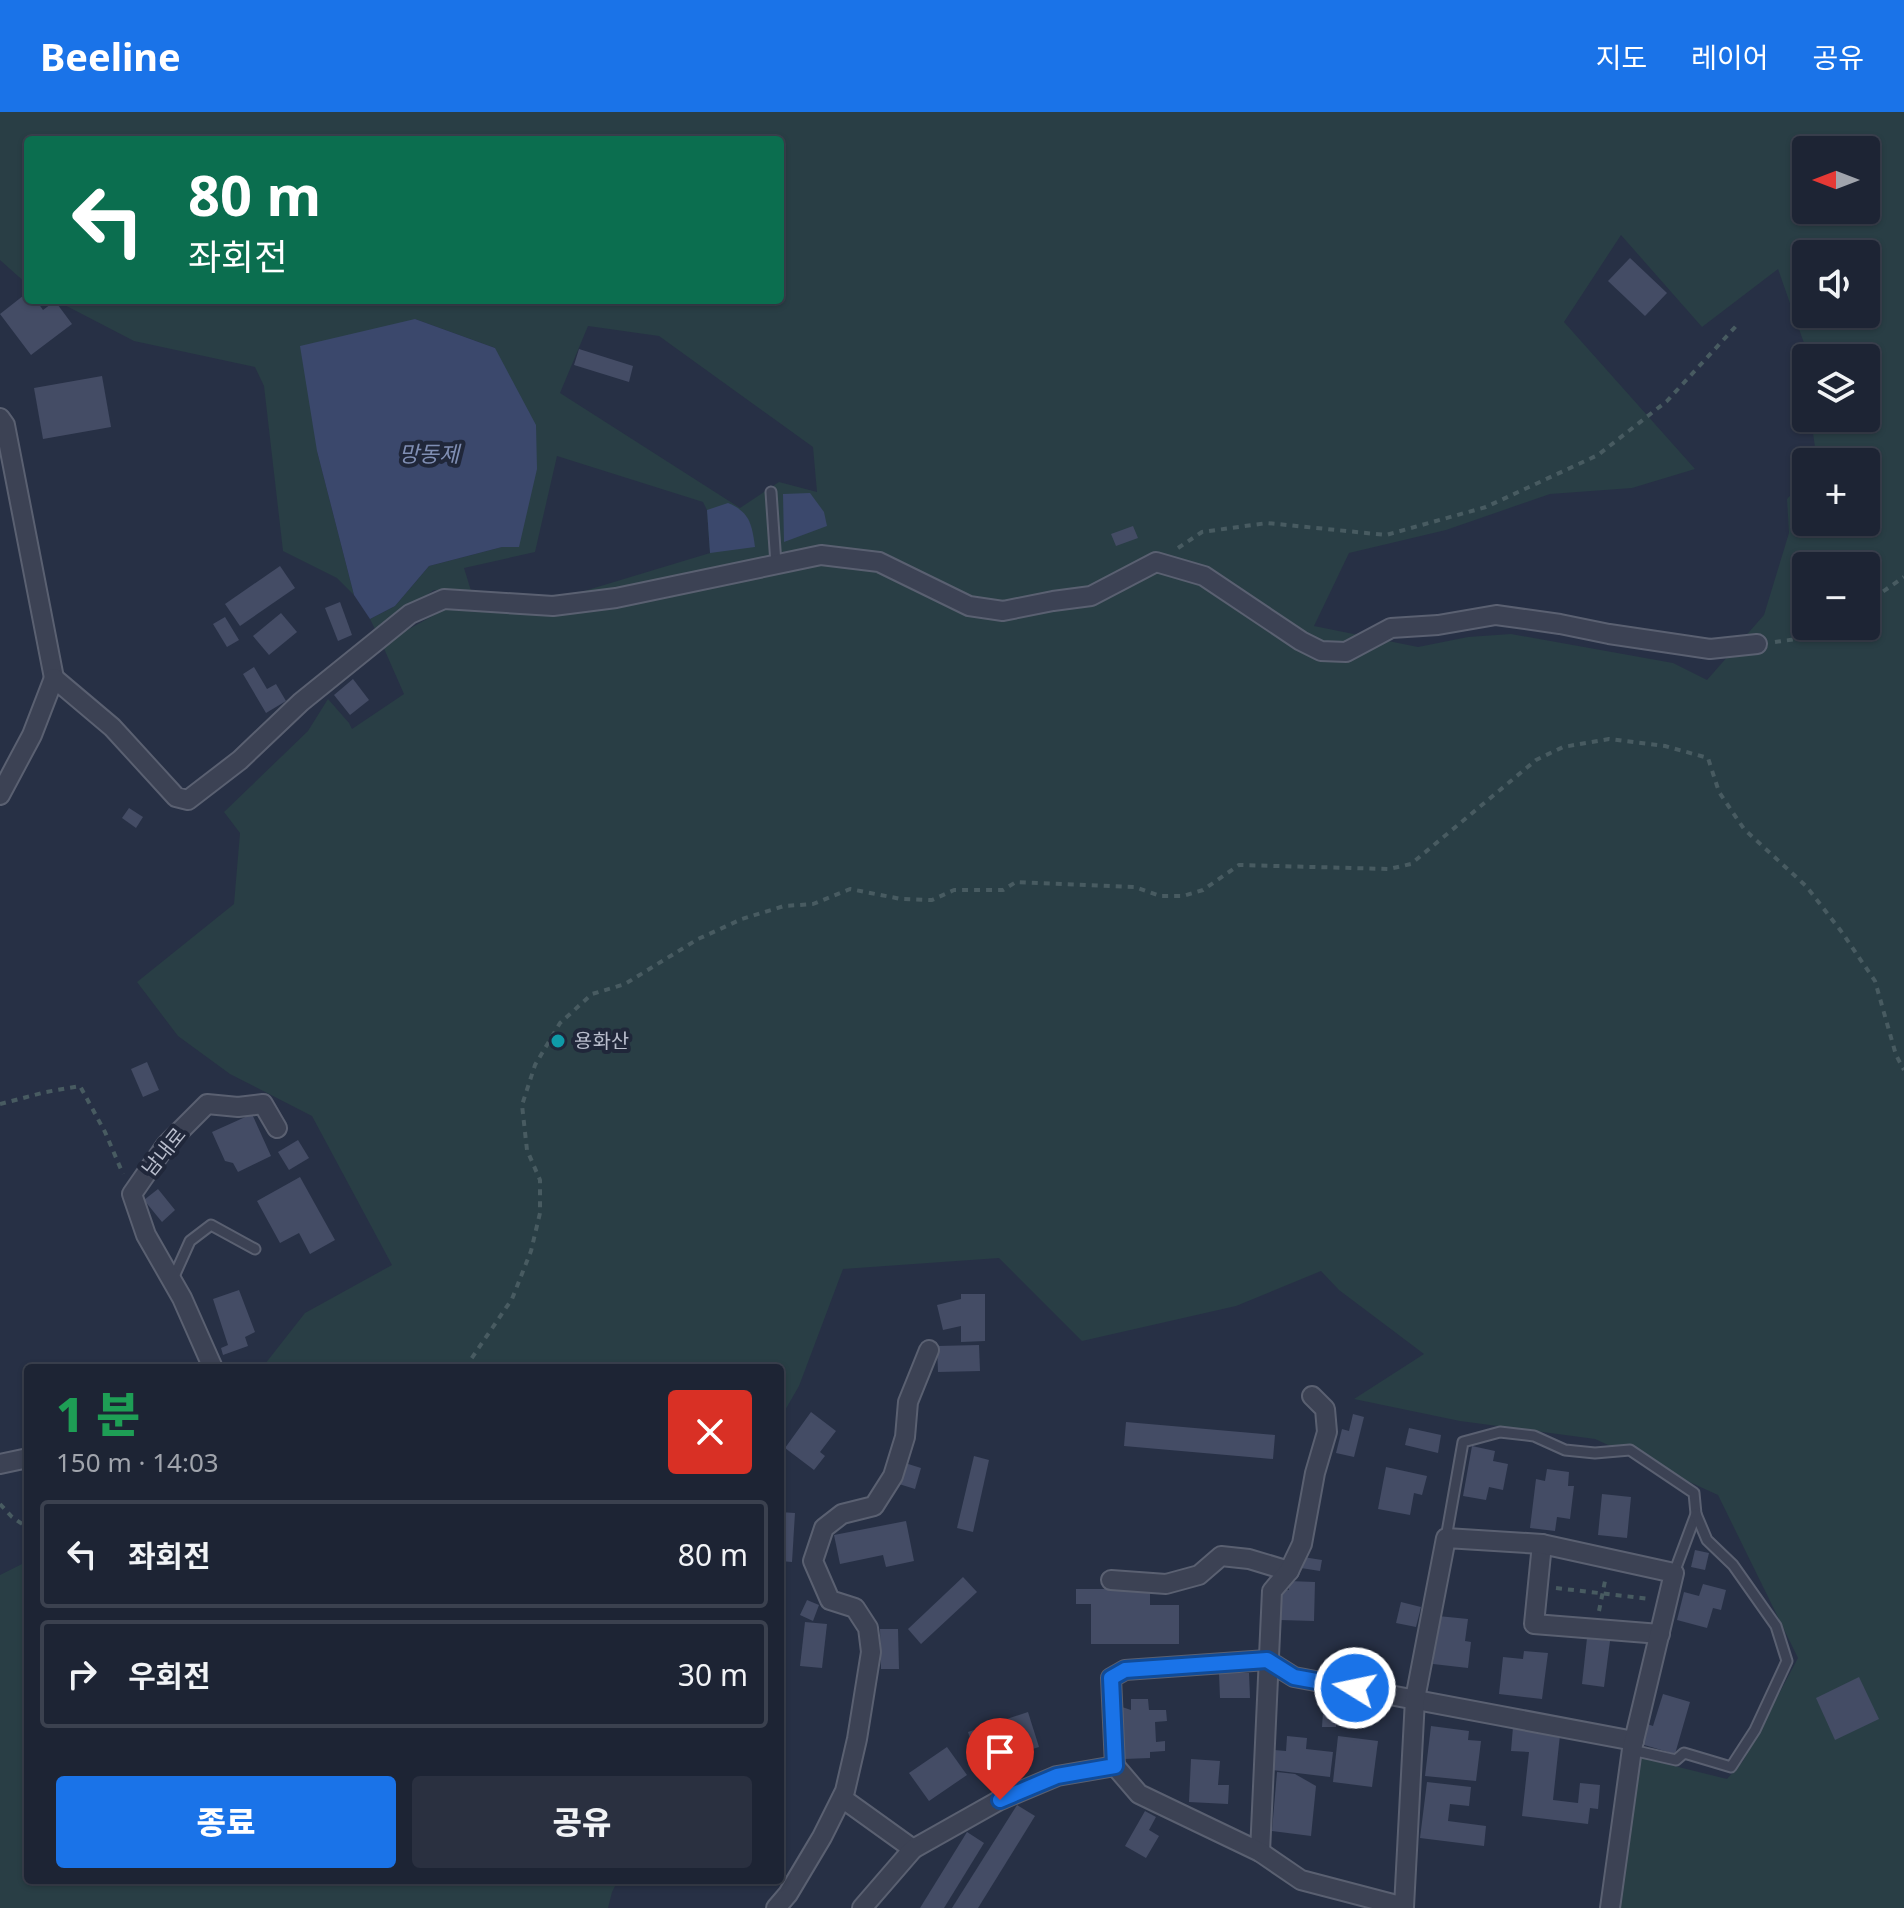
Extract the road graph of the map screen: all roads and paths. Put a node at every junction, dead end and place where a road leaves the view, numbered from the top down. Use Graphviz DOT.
graph roads {
  1 [pos="1738,324"];
  2 [pos="0,418"];
  3 [pos="771,492"];
  4 [pos="1156,562"];
  5 [pos="776,564"];
  6 [pos="1904,577"];
  7 [pos="1880,594"];
  8 [pos="1792,640"];
  9 [pos="1757,644"];
  10 [pos="54,678"];
  11 [pos="0,795"];
  12 [pos="1904,1070"];
  13 [pos="0,1104"];
  14 [pos="277,1128"];
  15 [pos="132,1194"];
  16 [pos="255,1249"];
  17 [pos="172,1281"];
  18 [pos="929,1350"];
  19 [pos="211,1364"];
  20 [pos="468,1364"];
  21 [pos="1312,1396"];
  22 [pos="24,1459"];
  23 [pos="0,1464"];
  24 [pos="0,1504"];
  25 [pos="1696,1514"];
  26 [pos="24,1525"];
  27 [pos="1446,1538"];
  28 [pos="1542,1544"];
  29 [pos="1609,1559"];
  30 [pos="1289,1571"];
  31 [pos="1674,1573"];
  32 [pos="1111,1580"];
  33 [pos="1538,1586"];
  34 [pos="1602,1594"];
  35 [pos="1667,1601"];
  36 [pos="1595,1629"];
  37 [pos="1660,1634"];
  38 [pos="1267,1660"];
  39 [pos="1415,1699"];
  40 [pos="1633,1745"];
  41 [pos="1115,1766"];
  42 [pos="842,1798"];
  43 [pos="913,1849"];
  44 [pos="1260,1852"];
  45 [pos="776,1908"];
  46 [pos="862,1908"];
  47 [pos="1405,1908"];
  48 [pos="1610,1908"];
  1 -- 4 [label="path"];
  2 -- 10 [label="street"];
  3 -- 5 [label="lane"];
  4 -- 5 [label="street"];
  4 -- 9 [label="street"];
  5 -- 10 [label="street"];
  6 -- 7 [label="path"];
  8 -- 9 [label="path"];
  10 -- 11 [label="street"];
  12 -- 20 [label="path"];
  13 -- 15 [label="path"];
  14 -- 15 [label="street, 남내로"];
  15 -- 17 [label="street, 남내로"];
  16 -- 17 [label="lane"];
  17 -- 19 [label="street, 남내로"];
  18 -- 42 [label="street"];
  21 -- 30 [label="street"];
  22 -- 23 [label="street"];
  24 -- 26 [label="path"];
  25 -- 27 [label="lane"];
  25 -- 31 [label="lane"];
  25 -- 40 [label="lane"];
  27 -- 28 [label="street"];
  27 -- 39 [label="street"];
  28 -- 29 [label="street"];
  28 -- 33 [label="street"];
  29 -- 31 [label="street"];
  29 -- 34 [label="path"];
  30 -- 32 [label="street"];
  30 -- 38 [label="street"];
  31 -- 35 [label="street"];
  33 -- 34 [label="path"];
  33 -- 36 [label="street"];
  34 -- 35 [label="path"];
  34 -- 36 [label="path"];
  35 -- 37 [label="street"];
  36 -- 37 [label="street"];
  37 -- 40 [label="street"];
  38 -- 39 [label="street"];
  38 -- 41 [label="street"];
  38 -- 44 [label="street"];
  39 -- 40 [label="street"];
  39 -- 47 [label="street"];
  40 -- 48 [label="street"];
  41 -- 43 [label="street"];
  41 -- 44 [label="street"];
  42 -- 43 [label="street"];
  42 -- 45 [label="street"];
  43 -- 46 [label="street"];
  44 -- 47 [label="street"];
}
